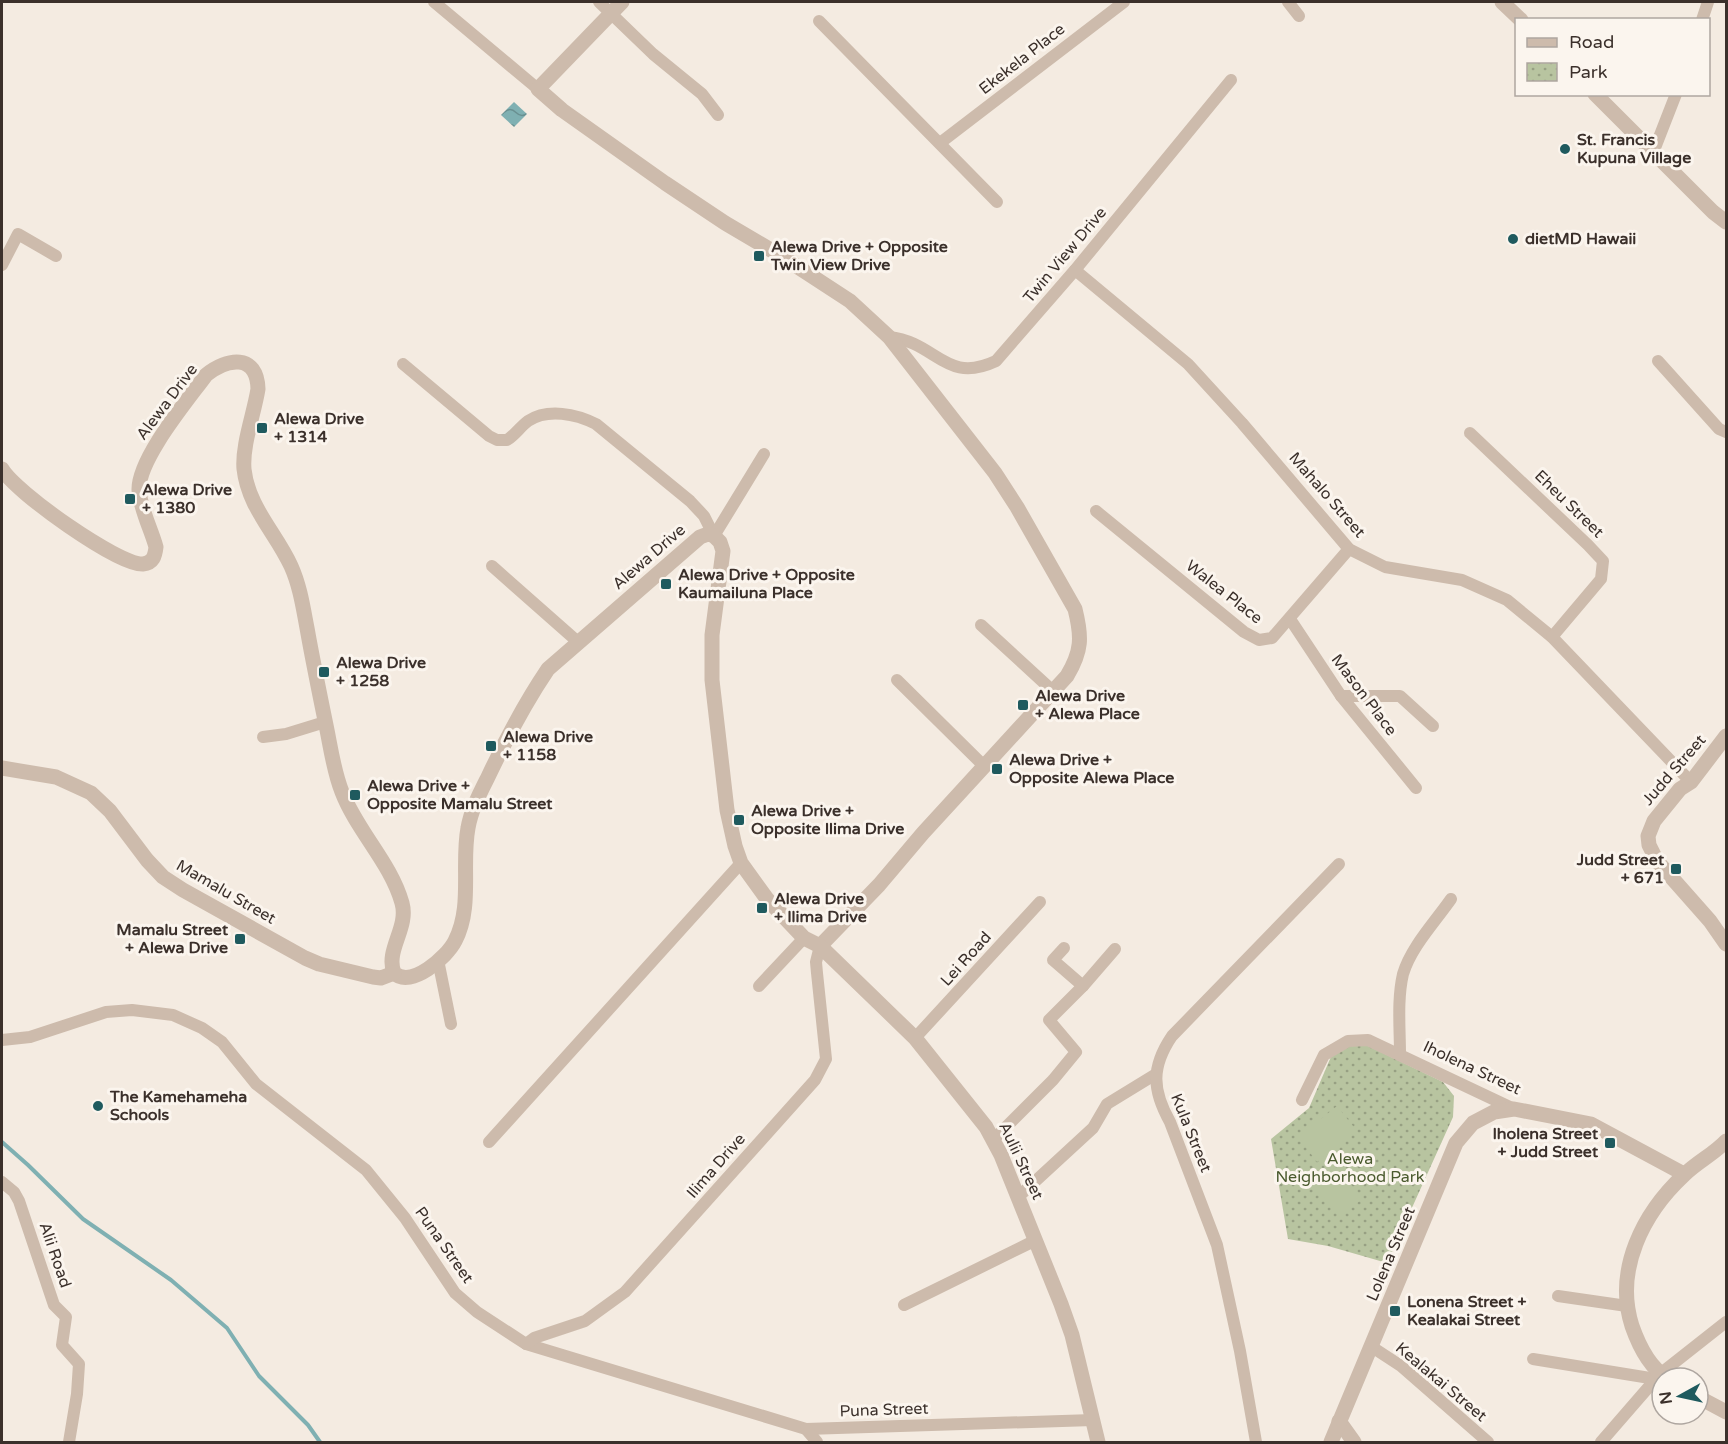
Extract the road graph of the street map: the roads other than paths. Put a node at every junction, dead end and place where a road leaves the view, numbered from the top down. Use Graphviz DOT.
graph roads {
  1 [pos="434,2"];
  2 [pos="599,2"];
  3 [pos="622,2"];
  4 [pos="1124,2"];
  5 [pos="1288,2"];
  6 [pos="1502,2"];
  7 [pos="1708,2"];
  8 [pos="611,13"];
  9 [pos="1299,16"];
  10 [pos="1519,18"];
  11 [pos="1703,18"];
  12 [pos="819,21"];
  13 [pos="1231,80"];
  14 [pos="538,89"];
  15 [pos="1597,96"];
  16 [pos="1675,96"];
  17 [pos="718,115"];
  18 [pos="940,143"];
  19 [pos="1653,153"];
  20 [pos="997,202"];
  21 [pos="1726,222"];
  22 [pos="57,256"];
  23 [pos="2,265"];
  24 [pos="1075,270"];
  25 [pos="889,337"];
  26 [pos="1658,361"];
  27 [pos="403,364"];
  28 [pos="1726,432"];
  29 [pos="1470,433"];
  30 [pos="764,454"];
  31 [pos="2,469"];
  32 [pos="1096,511"];
  33 [pos="714,536"];
  34 [pos="1349,549"];
  35 [pos="492,566"];
  36 [pos="1290,619"];
  37 [pos="981,625"];
  38 [pos="1552,637"];
  39 [pos="578,642"];
  40 [pos="897,680"];
  41 [pos="1054,692"];
  42 [pos="1341,696"];
  43 [pos="325,722"];
  44 [pos="1433,726"];
  45 [pos="1726,736"];
  46 [pos="263,737"];
  47 [pos="984,766"];
  48 [pos="2,768"];
  49 [pos="1691,782"];
  50 [pos="1416,788"];
  51 [pos="741,863"];
  52 [pos="1339,864"];
  53 [pos="1451,899"];
  54 [pos="1040,902"];
  55 [pos="804,938"];
  56 [pos="1726,944"];
  57 [pos="820,946"];
  58 [pos="1064,948"];
  59 [pos="1115,950"];
  60 [pos="438,960"];
  61 [pos="394,973"];
  62 [pos="759,986"];
  63 [pos="1083,986"];
  64 [pos="451,1024"];
  65 [pos="915,1038"];
  66 [pos="2,1040"];
  67 [pos="1400,1054"];
  68 [pos="1156,1074"];
  69 [pos="1302,1100"];
  70 [pos="1514,1109"];
  71 [pos="993,1140"];
  72 [pos="1726,1141"];
  73 [pos="489,1142"];
  74 [pos="1684,1174"];
  75 [pos="2,1182"];
  76 [pos="1018,1197"];
  77 [pos="1036,1240"];
  78 [pos="1558,1296"];
  79 [pos="904,1305"];
  80 [pos="1627,1306"];
  81 [pos="1726,1322"];
  82 [pos="526,1344"];
  83 [pos="1372,1347"];
  84 [pos="1533,1359"];
  85 [pos="1652,1366"];
  86 [pos="1674,1366"];
  87 [pos="1650,1375"];
  88 [pos="1650,1389"];
  89 [pos="1710,1403"];
  90 [pos="1726,1412"];
  91 [pos="1093,1420"];
  92 [pos="1339,1421"];
  93 [pos="806,1429"];
  94 [pos="69,1443"];
  95 [pos="817,1443"];
  96 [pos="1098,1443"];
  97 [pos="1256,1443"];
  98 [pos="1331,1443"];
  99 [pos="1354,1443"];
  100 [pos="1488,1443"];
  101 [pos="1600,1443"];
  1 -- 14 [label="street"];
  2 -- 8 [label="street"];
  3 -- 8 [label="street"];
  4 -- 18 [label="street, Ekekela Place"];
  5 -- 9 [label="street"];
  6 -- 10 [label="street"];
  7 -- 11 [label="street"];
  8 -- 14 [label="street"];
  8 -- 17 [label="street"];
  12 -- 18 [label="street"];
  13 -- 24 [label="street, Twin View Drive"];
  14 -- 25 [label="street"];
  15 -- 19 [label="street"];
  16 -- 19 [label="street"];
  18 -- 20 [label="street"];
  19 -- 21 [label="street"];
  22 -- 23 [label="street"];
  24 -- 25 [label="street, Twin View Drive"];
  24 -- 34 [label="street, Mahalo Street"];
  25 -- 41 [label="street"];
  26 -- 28 [label="street"];
  27 -- 33 [label="street"];
  29 -- 38 [label="street, Eheu Street"];
  30 -- 33 [label="street"];
  31 -- 43 [label="street, Alewa Drive"];
  32 -- 36 [label="street, Walea Place"];
  33 -- 39 [label="street, Alewa Drive"];
  33 -- 51 [label="street"];
  34 -- 36 [label="street, Walea Place"];
  34 -- 38 [label="street, Mahalo Street"];
  35 -- 39 [label="street"];
  36 -- 42 [label="street, Mason Place"];
  37 -- 41 [label="street"];
  38 -- 49 [label="street, Mahalo Street"];
  39 -- 60 [label="street, Alewa Drive"];
  40 -- 47 [label="street"];
  41 -- 47 [label="street"];
  42 -- 44 [label="street"];
  42 -- 50 [label="street, Mason Place"];
  43 -- 46 [label="street"];
  43 -- 61 [label="street, Alewa Drive"];
  45 -- 49 [label="street, Judd Street"];
  47 -- 57 [label="street"];
  48 -- 61 [label="street, Mamalu Street"];
  49 -- 56 [label="street, Judd Street"];
  51 -- 55 [label="street"];
  51 -- 73 [label="street"];
  52 -- 68 [label="street, Kula Street"];
  53 -- 67 [label="street"];
  54 -- 65 [label="street, Lei Road"];
  55 -- 57 [label="street"];
  55 -- 62 [label="street"];
  57 -- 65 [label="street, Aulii Street"];
  57 -- 82 [label="street, Ilima Drive"];
  58 -- 63 [label="street"];
  59 -- 63 [label="street"];
  60 -- 61 [label="street, Alewa Drive"];
  60 -- 64 [label="street"];
  63 -- 71 [label="street"];
  65 -- 71 [label="street, Aulii Street"];
  66 -- 82 [label="street, Puna Street"];
  67 -- 69 [label="street, Iholena Street"];
  67 -- 70 [label="street, Iholena Street"];
  68 -- 76 [label="street"];
  68 -- 97 [label="street, Kula Street"];
  70 -- 74 [label="street, Iholena Street"];
  70 -- 83 [label="street, Lolena Street"];
  71 -- 76 [label="street, Aulii Street"];
  72 -- 74 [label="street"];
  74 -- 80 [label="street"];
  75 -- 94 [label="street, Alii Road"];
  76 -- 77 [label="street, Aulii Street"];
  77 -- 79 [label="street"];
  77 -- 91 [label="street, Aulii Street"];
  78 -- 80 [label="street"];
  80 -- 85 [label="street"];
  81 -- 86 [label="street"];
  82 -- 93 [label="street, Puna Street"];
  83 -- 92 [label="street, Lolena Street"];
  83 -- 100 [label="street, Kealakai Street"];
  84 -- 87 [label="street"];
  88 -- 101 [label="street"];
  89 -- 90 [label="street"];
  91 -- 93 [label="street, Puna Street"];
  91 -- 96 [label="street, Aulii Street"];
  92 -- 98 [label="street, Lolena Street"];
  92 -- 99 [label="street"];
  93 -- 95 [label="street"];
}
